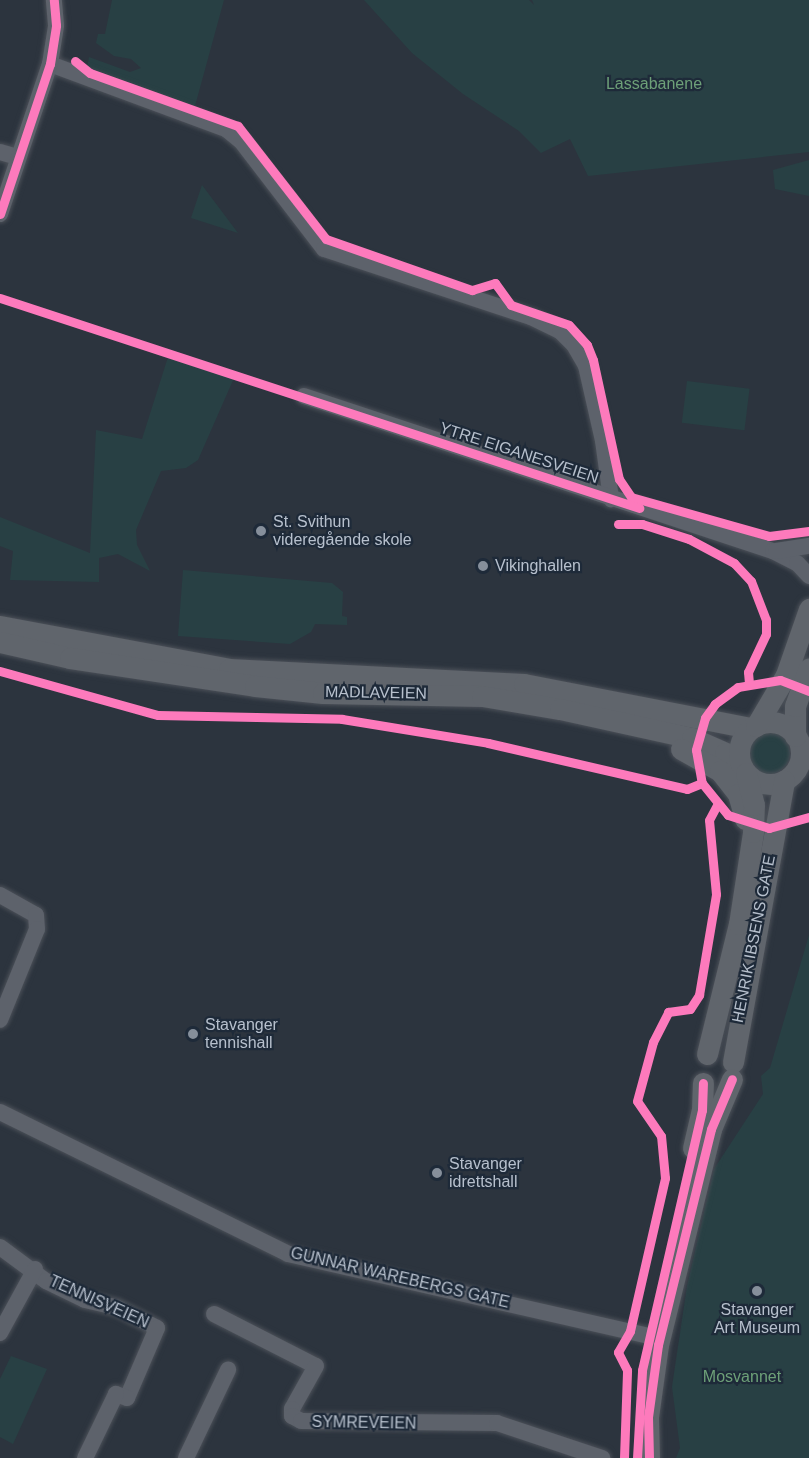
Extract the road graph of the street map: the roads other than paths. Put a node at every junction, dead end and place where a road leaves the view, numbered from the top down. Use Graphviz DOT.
graph roads {
  1 [pos="54,0"];
  2 [pos="50,64"];
  3 [pos="0,152"];
  4 [pos="17,158"];
  5 [pos="0,214"];
  6 [pos="304,396"];
  7 [pos="611,499"];
  8 [pos="809,546"];
  9 [pos="772,550"];
  10 [pos="809,576"];
  11 [pos="809,609"];
  12 [pos="0,626"];
  13 [pos="0,642"];
  14 [pos="809,668"];
  15 [pos="809,693"];
  16 [pos="809,711"];
  17 [pos="754,727"];
  18 [pos="663,731"];
  19 [pos="800,740"];
  20 [pos="745,771"];
  21 [pos="795,777"];
  22 [pos="749,846"];
  23 [pos="0,895"];
  24 [pos="0,1020"];
  25 [pos="707,1054"];
  26 [pos="732,1071"];
  27 [pos="703,1083"];
  28 [pos="0,1112"];
  29 [pos="0,1247"];
  30 [pos="35,1269"];
  31 [pos="214,1314"];
  32 [pos="0,1333"];
  33 [pos="648,1336"];
  34 [pos="228,1370"];
  35 [pos="85,1458"];
  36 [pos="186,1458"];
  37 [pos="602,1458"];
  38 [pos="637,1458"];
  39 [pos="649,1458"];
  1 -- 2 [label="street"];
  2 -- 4 [label="street"];
  2 -- 7 [label="street"];
  3 -- 4 [label="street"];
  4 -- 5 [label="street"];
  6 -- 7 [label="street, YTRE EIGANESVEIEN"];
  7 -- 9 [label="street, YTRE EIGANESVEIEN"];
  8 -- 9 [label="street, YTRE EIGANESVEIEN"];
  9 -- 10 [label="street, YTRE EIGANESVEIEN"];
  11 -- 17 [label="main road"];
  12 -- 17 [label="main road, MADLAVEIEN"];
  13 -- 18 [label="main road, MADLAVEIEN"];
  14 -- 19 [label="main road"];
  15 -- 16 [label="main road"];
  17 -- 19 [label="main road"];
  17 -- 20 [label="main road"];
  18 -- 20 [label="main road, MADLAVEIEN"];
  18 -- 22 [label="main road"];
  19 -- 21 [label="main road"];
  20 -- 21 [label="main road"];
  20 -- 22 [label="main road, HENRIK IBSENS GATE"];
  21 -- 26 [label="main road, HENRIK IBSENS GATE"];
  22 -- 25 [label="main road, HENRIK IBSENS GATE"];
  23 -- 24 [label="street"];
  25 -- 26 [label="main road"];
  25 -- 27 [label="main road"];
  26 -- 27 [label="main road"];
  26 -- 39 [label="main road, HENRIK IBSENS GATE"];
  27 -- 33 [label="main road"];
  28 -- 33 [label="street, GUNNAR WAREBERGS GATE"];
  29 -- 30 [label="street, TENNISVEIEN"];
  30 -- 32 [label="street"];
  30 -- 35 [label="street, TENNISVEIEN"];
  31 -- 37 [label="street, SYMREVEIEN"];
  33 -- 38 [label="main road"];
  34 -- 36 [label="street"];
}
